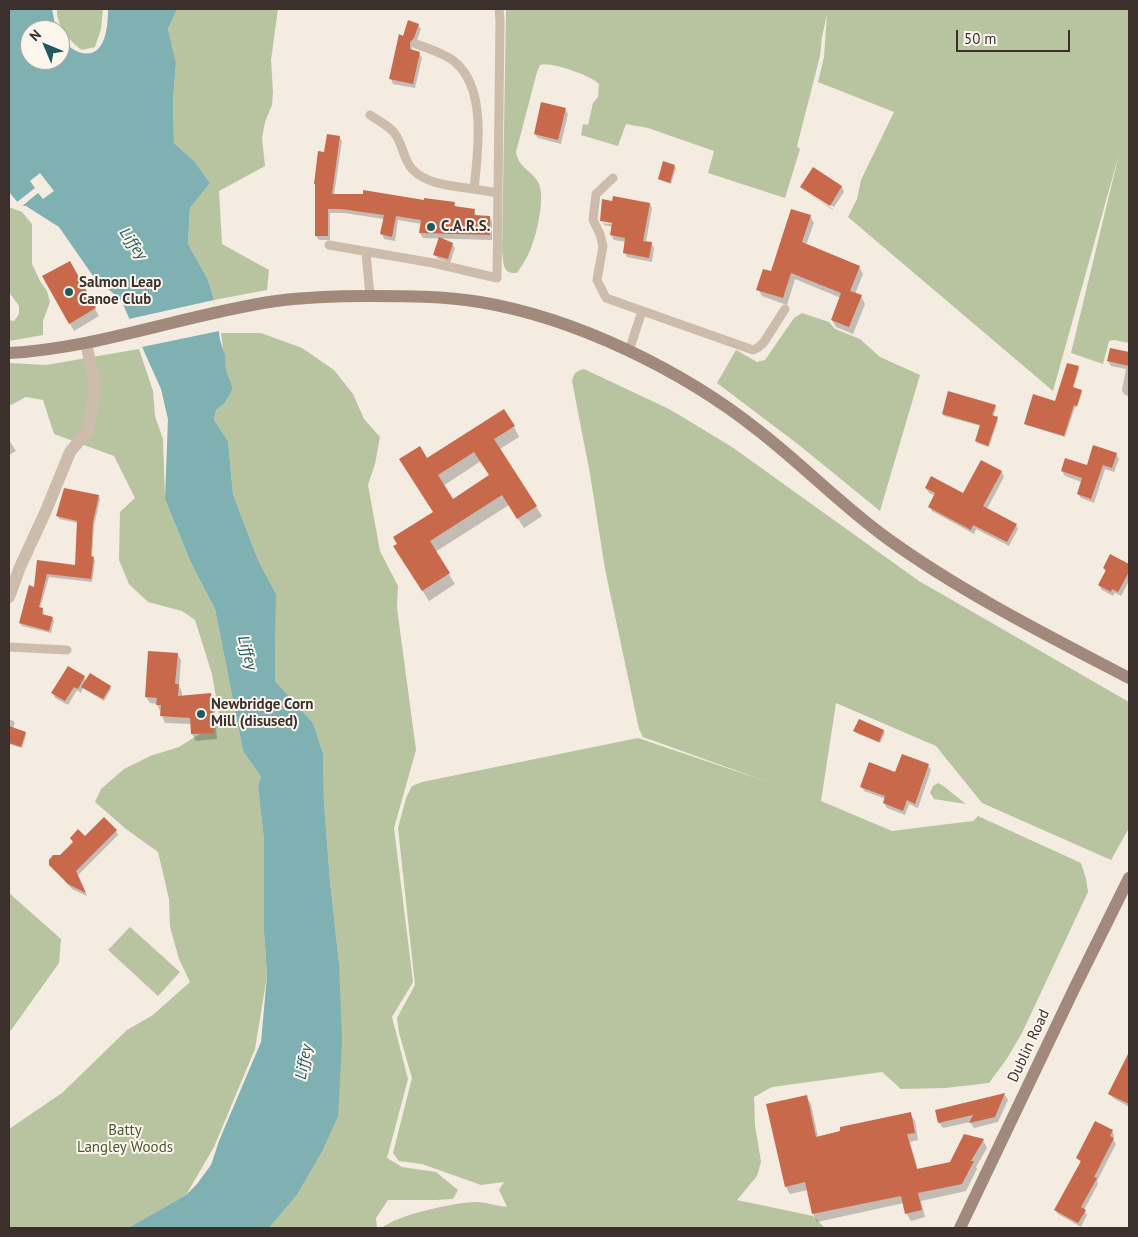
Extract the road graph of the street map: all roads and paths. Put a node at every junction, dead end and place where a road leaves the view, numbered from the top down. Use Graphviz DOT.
graph roads {
  1 [pos="499,9"];
  2 [pos="416,44"];
  3 [pos="370,115"];
  4 [pos="613,178"];
  5 [pos="474,189"];
  6 [pos="498,193"];
  7 [pos="329,245"];
  8 [pos="366,252"];
  9 [pos="370,296"];
  10 [pos="785,309"];
  11 [pos="642,311"];
  12 [pos="86,343"];
  13 [pos="629,351"];
  14 [pos="9,353"];
  15 [pos="9,597"];
  16 [pos="9,647"];
  17 [pos="67,650"];
  18 [pos="1129,678"];
  19 [pos="1129,878"];
  20 [pos="960,1228"];
  1 -- 6 [label="lane"];
  2 -- 5 [label="lane"];
  3 -- 5 [label="lane"];
  4 -- 11 [label="lane"];
  5 -- 6 [label="lane"];
  6 -- 8 [label="lane"];
  7 -- 8 [label="lane"];
  8 -- 9 [label="lane"];
  9 -- 12 [label="main road"];
  9 -- 13 [label="main road"];
  10 -- 11 [label="lane"];
  11 -- 13 [label="lane"];
  12 -- 14 [label="main road"];
  12 -- 15 [label="street"];
  13 -- 18 [label="main road"];
  16 -- 17 [label="lane"];
  19 -- 20 [label="main road, Dublin Road"];
}
